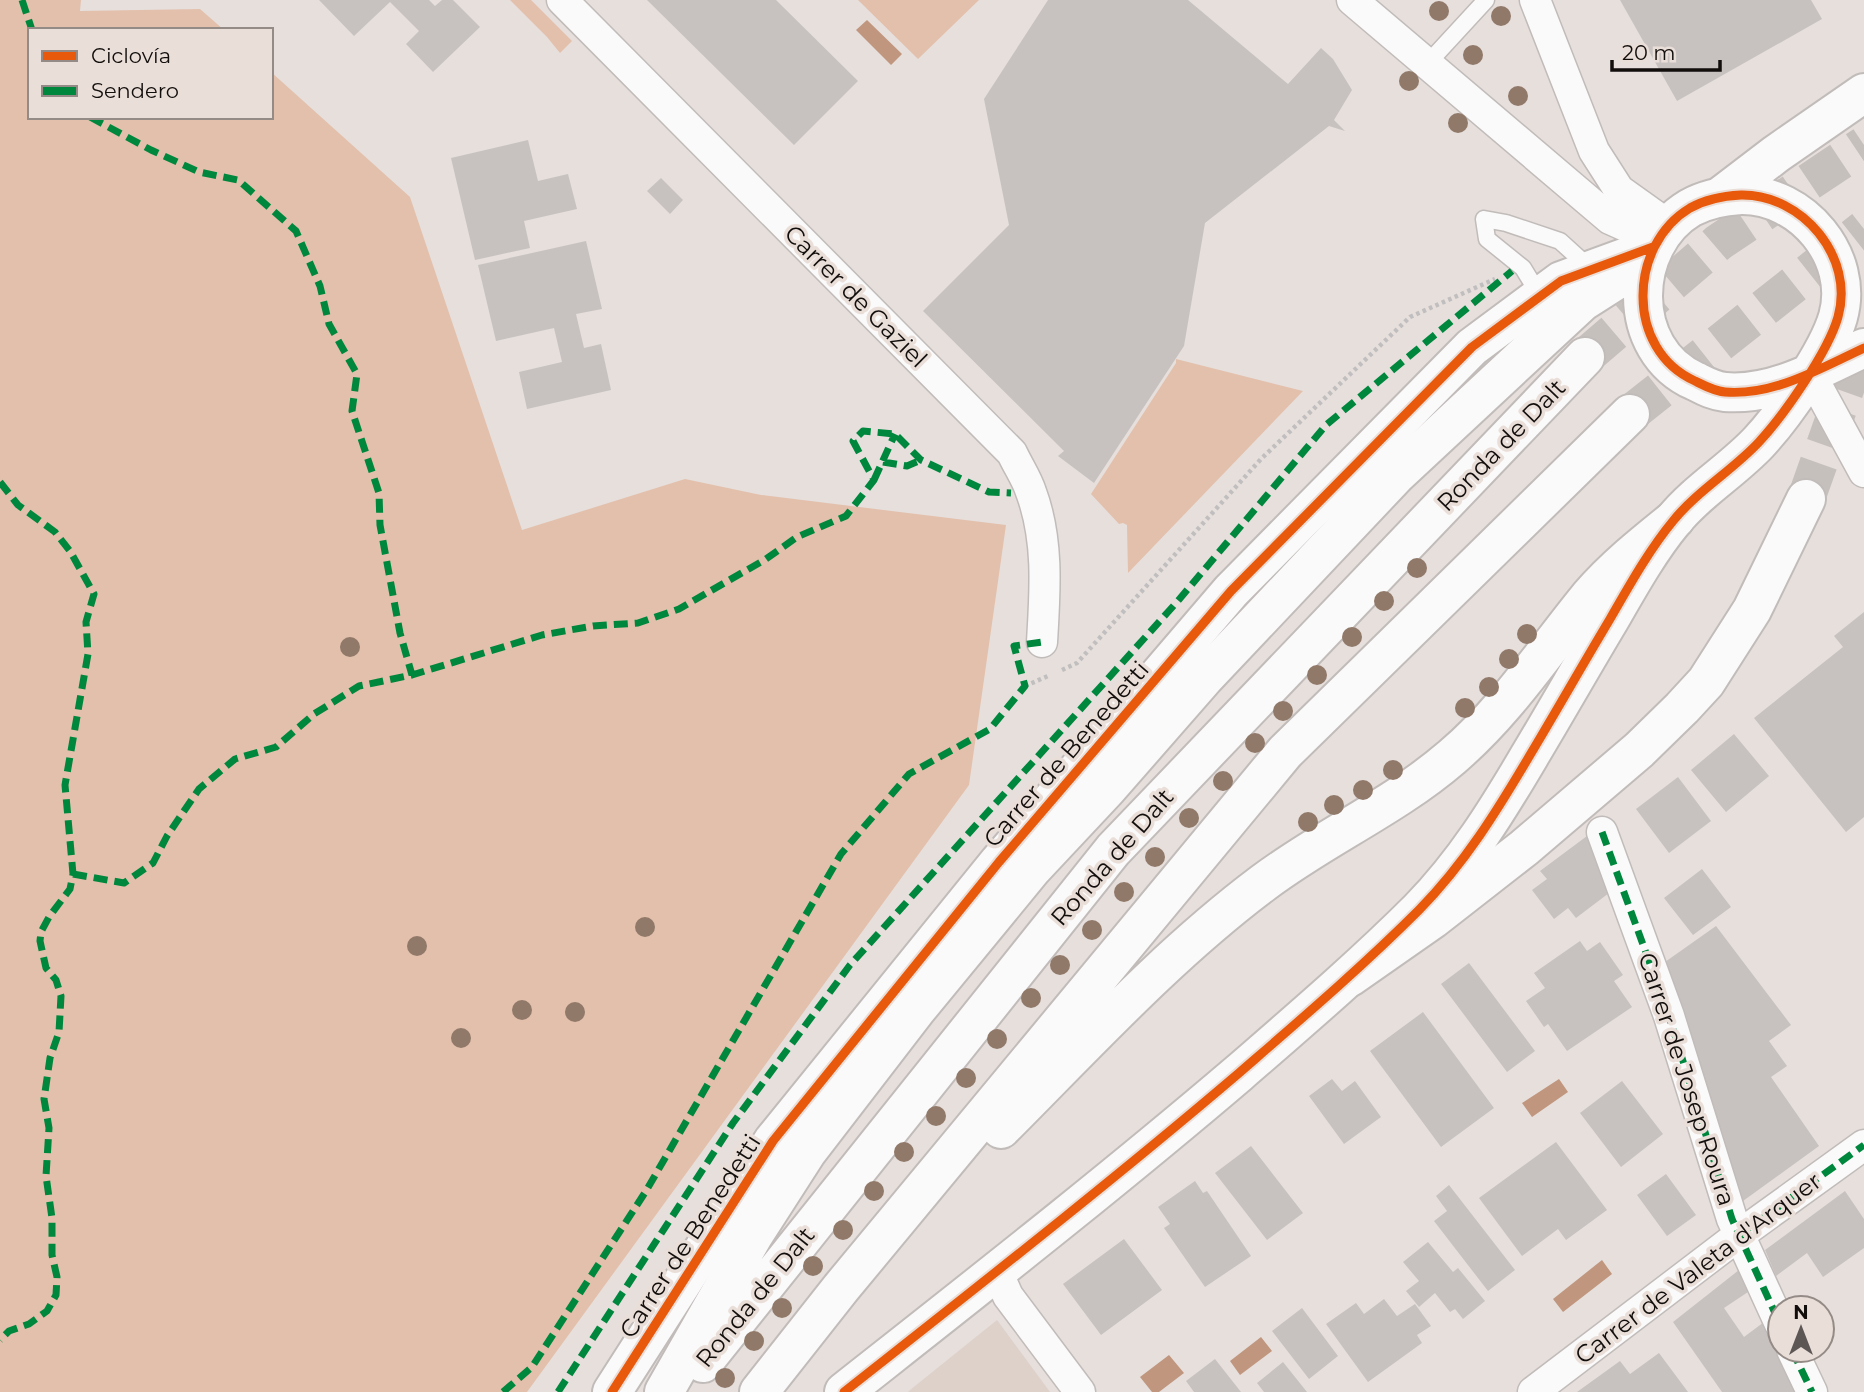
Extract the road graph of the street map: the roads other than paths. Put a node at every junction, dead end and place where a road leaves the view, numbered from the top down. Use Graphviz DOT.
graph roads {
  1 [pos="1352,0"];
  2 [pos="1486,0"];
  3 [pos="1535,0"];
  4 [pos="562,1"];
  5 [pos="1428,63"];
  6 [pos="1864,93"];
  7 [pos="1721,196"];
  8 [pos="1657,243"];
  9 [pos="1850,261"];
  10 [pos="1592,270"];
  11 [pos="1541,296"];
  12 [pos="1864,348"];
  13 [pos="1585,357"];
  14 [pos="1810,373"];
  15 [pos="1630,414"];
  16 [pos="1864,472"];
  17 [pos="1806,499"];
  18 [pos="1675,519"];
  19 [pos="1042,642"];
  20 [pos="1602,832"];
  21 [pos="1350,977"];
  22 [pos="1864,1145"];
  23 [pos="1738,1236"];
  24 [pos="997,1271"];
  25 [pos="841,1288"];
  26 [pos="1766,1295"];
  27 [pos="1799,1364"];
  28 [pos="612,1392"];
  29 [pos="664,1392"];
  30 [pos="679,1392"];
  31 [pos="759,1392"];
  32 [pos="844,1392"];
  33 [pos="1080,1392"];
  34 [pos="1533,1392"];
  35 [pos="1812,1392"];
  1 -- 5 [label="street"];
  2 -- 5 [label="lane"];
  3 -- 8 [label="street"];
  4 -- 19 [label="street, Carrer de Gaziel"];
  5 -- 8 [label="street"];
  6 -- 7 [label="main road"];
  7 -- 8 [label="main road"];
  7 -- 9 [label="main road"];
  8 -- 10 [label="main road, Carrer de Benedetti"];
  8 -- 14 [label="main road"];
  8 -- 29 [label="main road"];
  9 -- 14 [label="main road"];
  10 -- 11 [label="main road, Carrer de Benedetti"];
  10 -- 11 [label="lane"];
  11 -- 28 [label="main road, Carrer de Benedetti"];
  12 -- 14 [label="main road"];
  13 -- 30 [label="main road, Ronda de Dalt"];
  14 -- 16 [label="street"];
  14 -- 18 [label="main road"];
  15 -- 25 [label="main road"];
  17 -- 21 [label="main road"];
  18 -- 21 [label="main road"];
  18 -- 25 [label="main road"];
  20 -- 23 [label="street, Carrer de Josep Roura"];
  21 -- 24 [label="main road"];
  22 -- 23 [label="street, Carrer de Valeta d'Arquer"];
  23 -- 26 [label="street, Carrer de Josep Roura"];
  23 -- 34 [label="street, Carrer de Valeta d'Arquer"];
  24 -- 32 [label="main road"];
  24 -- 33 [label="street"];
  25 -- 31 [label="main road"];
  27 -- 35 [label="street"];
}
